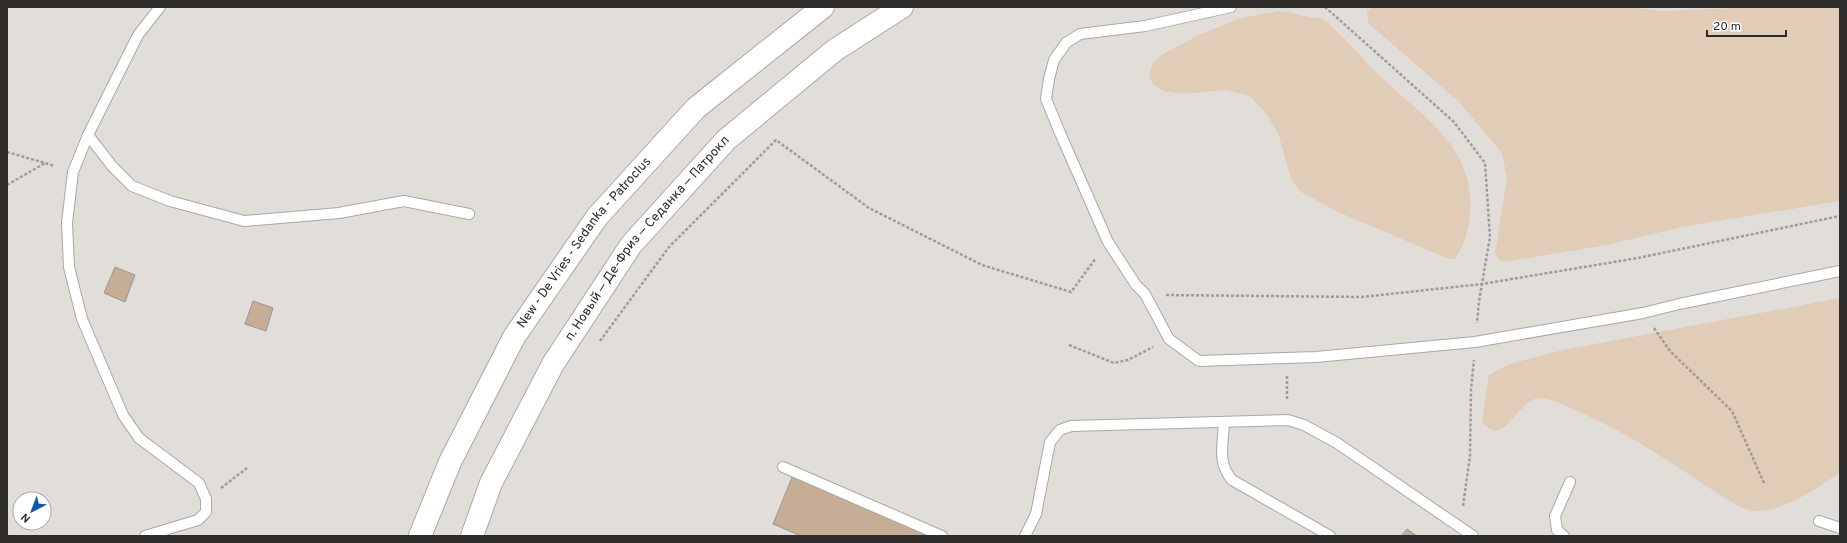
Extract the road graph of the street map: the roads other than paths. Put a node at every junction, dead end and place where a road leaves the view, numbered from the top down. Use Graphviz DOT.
graph roads {
  1 [pos="160,7"];
  2 [pos="823,7"];
  3 [pos="902,7"];
  4 [pos="1231,7"];
  5 [pos="88,135"];
  6 [pos="469,214"];
  7 [pos="1840,271"];
  8 [pos="1224,423"];
  9 [pos="783,467"];
  10 [pos="1570,482"];
  11 [pos="1818,521"];
  12 [pos="1840,528"];
  13 [pos="145,536"];
  14 [pos="420,536"];
  15 [pos="472,536"];
  16 [pos="942,536"];
  17 [pos="1025,536"];
  18 [pos="1330,536"];
  19 [pos="1473,536"];
  20 [pos="1564,536"];
  1 -- 5 [label="lane"];
  2 -- 14 [label="highway, New - De Vries - Sedanka - Patroclus"];
  3 -- 15 [label="highway, п. Новый — Де-Фриз — Седанка — Патрокл"];
  4 -- 7 [label="lane"];
  5 -- 6 [label="lane"];
  5 -- 13 [label="lane"];
  8 -- 17 [label="lane"];
  8 -- 18 [label="lane"];
  8 -- 19 [label="lane"];
  9 -- 16 [label="lane"];
  10 -- 20 [label="lane"];
  11 -- 12 [label="lane"];
}
